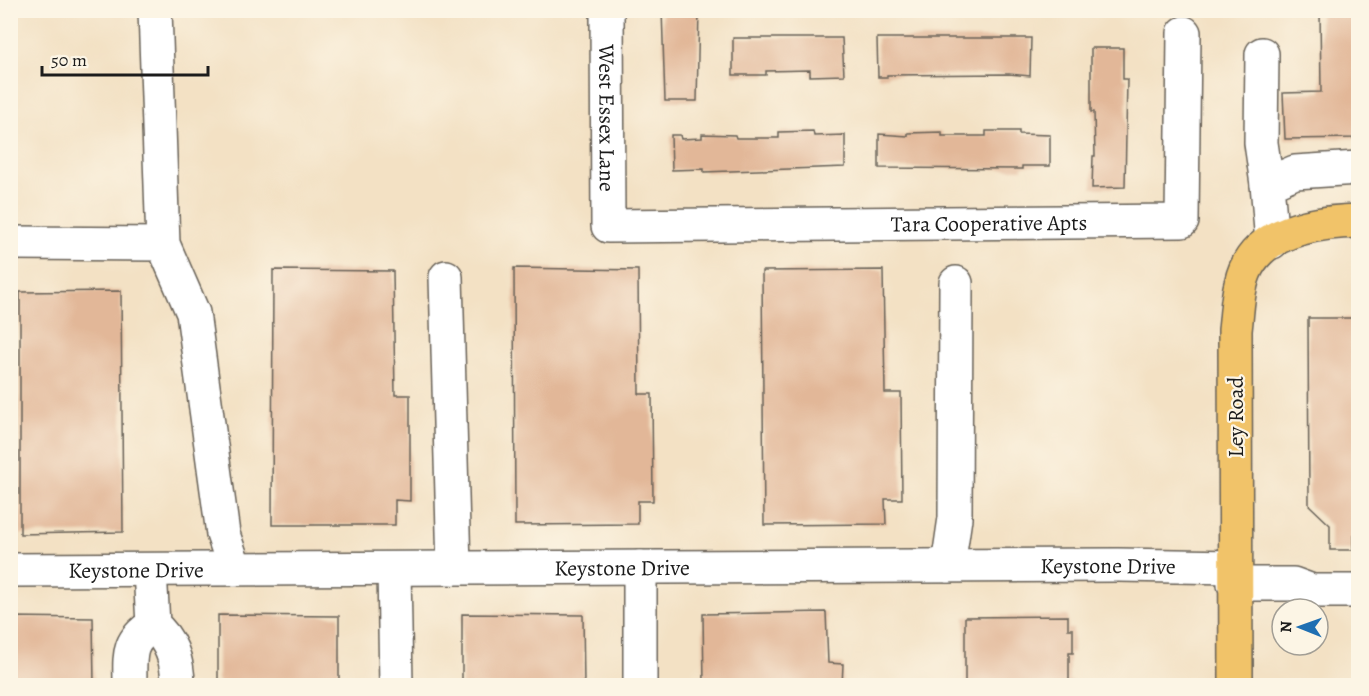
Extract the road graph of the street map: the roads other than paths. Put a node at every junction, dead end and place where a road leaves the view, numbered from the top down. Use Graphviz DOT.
graph roads {
  1 [pos="155,10"];
  2 [pos="607,10"];
  3 [pos="1184,33"];
  4 [pos="1262,54"];
  5 [pos="1359,168"];
  6 [pos="1267,184"];
  7 [pos="1353,221"];
  8 [pos="608,226"];
  9 [pos="1272,242"];
  10 [pos="10,243"];
  11 [pos="163,244"];
  12 [pos="446,277"];
  13 [pos="956,284"];
  14 [pos="948,566"];
  15 [pos="640,567"];
  16 [pos="454,568"];
  17 [pos="236,569"];
  18 [pos="394,569"];
  19 [pos="10,570"];
  20 [pos="150,570"];
  21 [pos="1234,576"];
  22 [pos="1359,591"];
  23 [pos="153,626"];
  24 [pos="130,686"];
  25 [pos="178,686"];
  26 [pos="396,686"];
  27 [pos="640,686"];
  28 [pos="1236,686"];
  1 -- 11 [label="street"];
  2 -- 8 [label="street, West Essex Lane"];
  3 -- 8 [label="street, Tara Cooperative Apts"];
  4 -- 6 [label="street"];
  5 -- 6 [label="street"];
  6 -- 9 [label="street"];
  7 -- 9 [label="main road, Ley Road"];
  9 -- 21 [label="main road, Ley Road"];
  10 -- 11 [label="street"];
  11 -- 17 [label="street"];
  12 -- 16 [label="street"];
  13 -- 14 [label="street"];
  14 -- 15 [label="street, Keystone Drive"];
  14 -- 21 [label="street, Keystone Drive"];
  15 -- 16 [label="street, Keystone Drive"];
  15 -- 27 [label="street"];
  16 -- 18 [label="street, Keystone Drive"];
  17 -- 18 [label="street, Keystone Drive"];
  17 -- 20 [label="street, Keystone Drive"];
  18 -- 26 [label="street"];
  19 -- 20 [label="street, Keystone Drive"];
  20 -- 23 [label="street"];
  21 -- 22 [label="street, Keystone Drive"];
  21 -- 28 [label="main road, Ley Road"];
  23 -- 24 [label="street"];
  23 -- 25 [label="street"];
}
